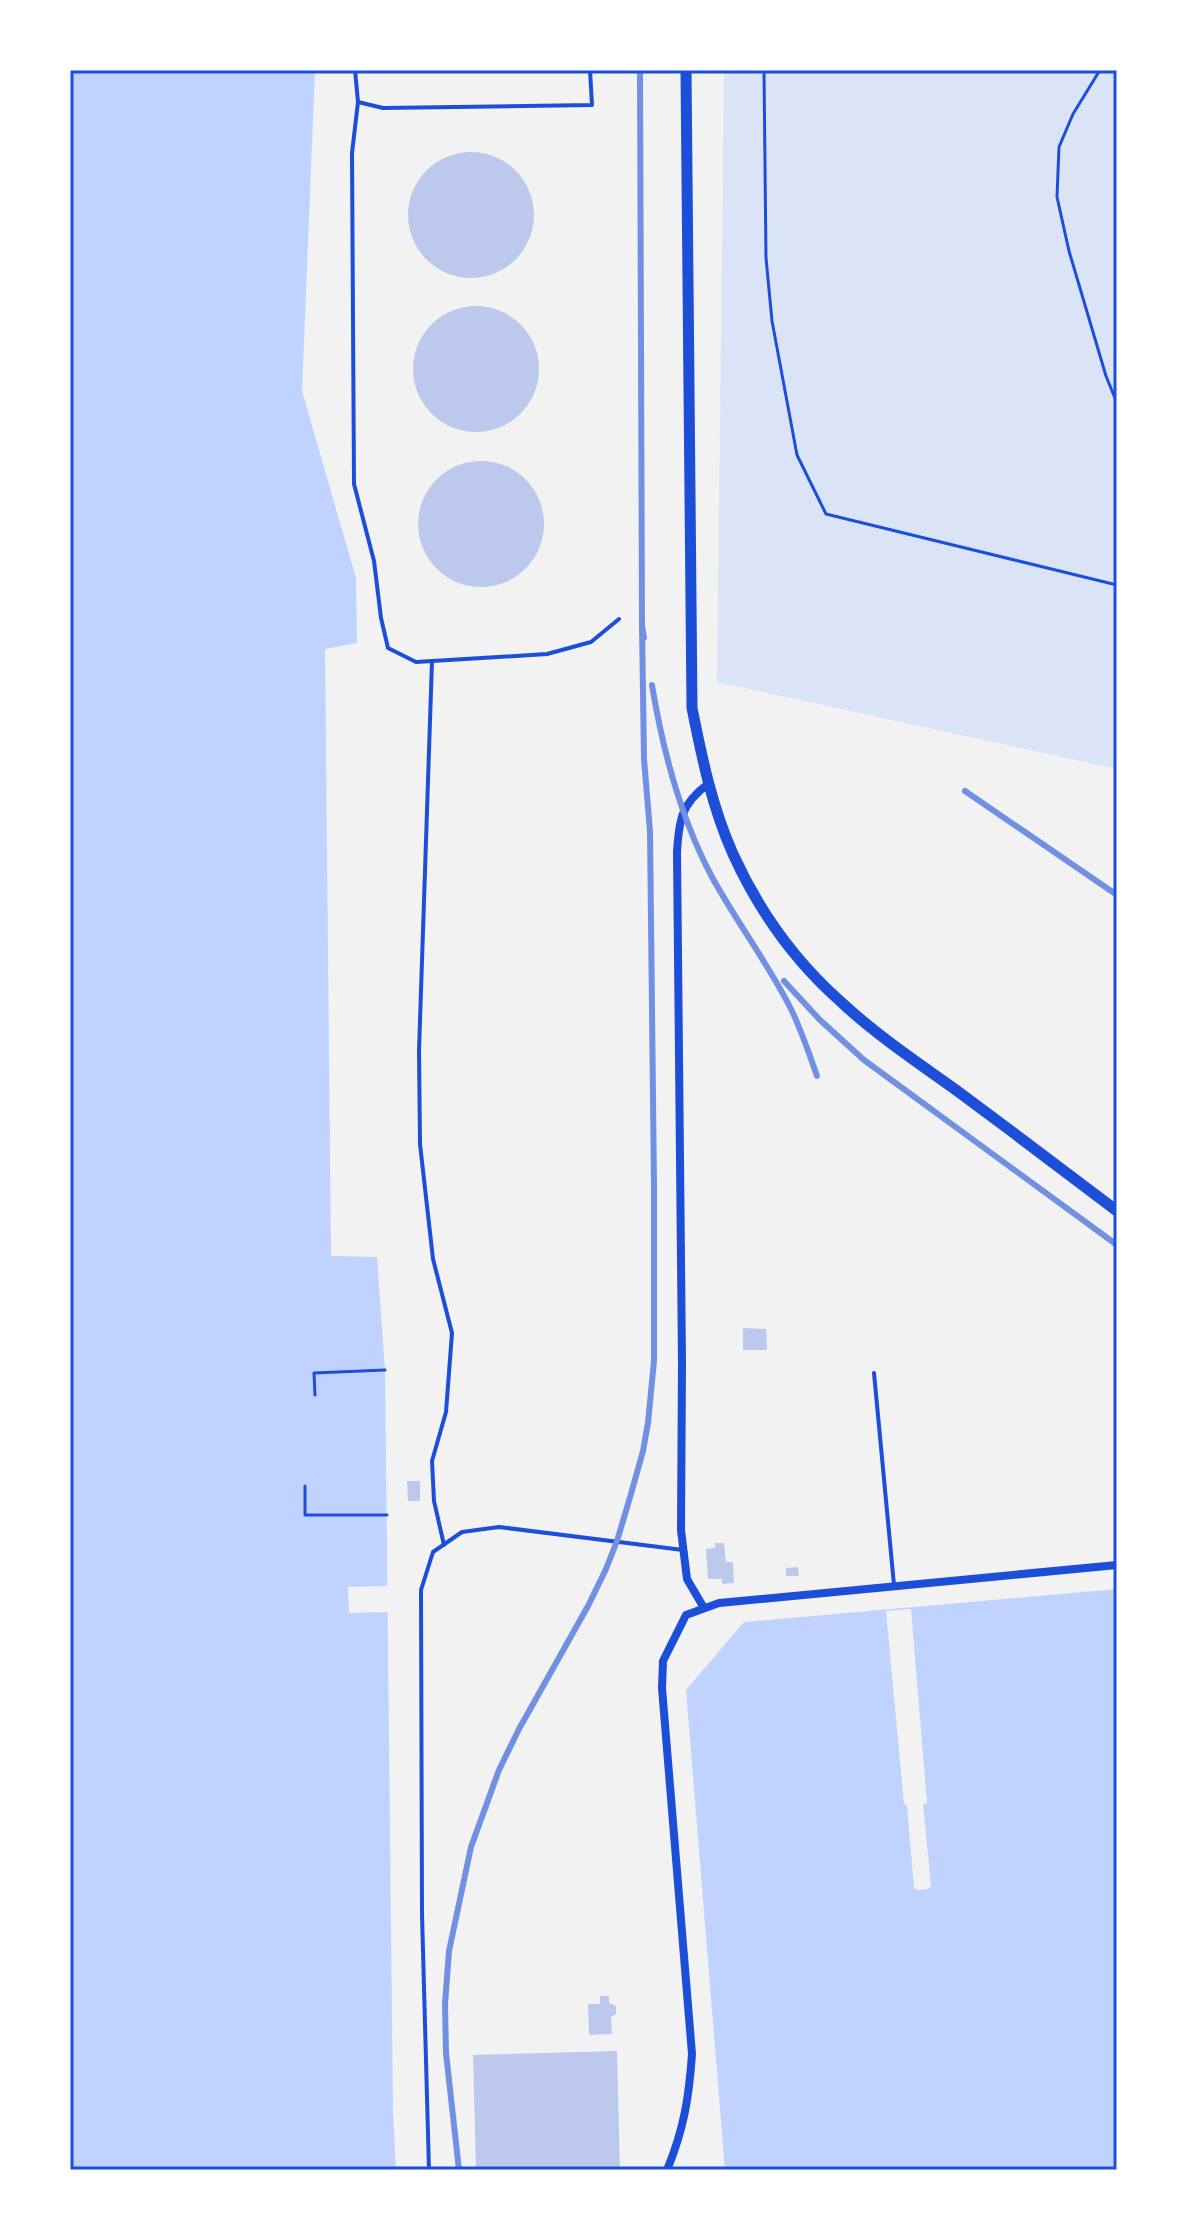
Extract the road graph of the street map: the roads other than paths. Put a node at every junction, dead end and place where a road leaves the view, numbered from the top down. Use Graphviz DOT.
graph roads {
  1 [pos="355,70"];
  2 [pos="590,70"];
  3 [pos="686,70"];
  4 [pos="358,102"];
  5 [pos="619,619"];
  6 [pos="432,661"];
  7 [pos="708,784"];
  8 [pos="1117,1211"];
  9 [pos="874,1373"];
  10 [pos="444,1545"];
  11 [pos="683,1550"];
  12 [pos="1117,1565"];
  13 [pos="894,1586"];
  14 [pos="704,1608"];
  15 [pos="429,2170"];
  16 [pos="667,2170"];
  1 -- 4 [label="lane"];
  2 -- 4 [label="lane"];
  3 -- 7 [label="street"];
  4 -- 6 [label="lane"];
  5 -- 6 [label="lane"];
  6 -- 10 [label="lane"];
  7 -- 8 [label="street"];
  7 -- 11 [label="street"];
  9 -- 13 [label="lane"];
  10 -- 11 [label="lane"];
  10 -- 15 [label="lane"];
  11 -- 14 [label="street"];
  12 -- 13 [label="street"];
  13 -- 14 [label="street"];
  14 -- 16 [label="street"];
}
